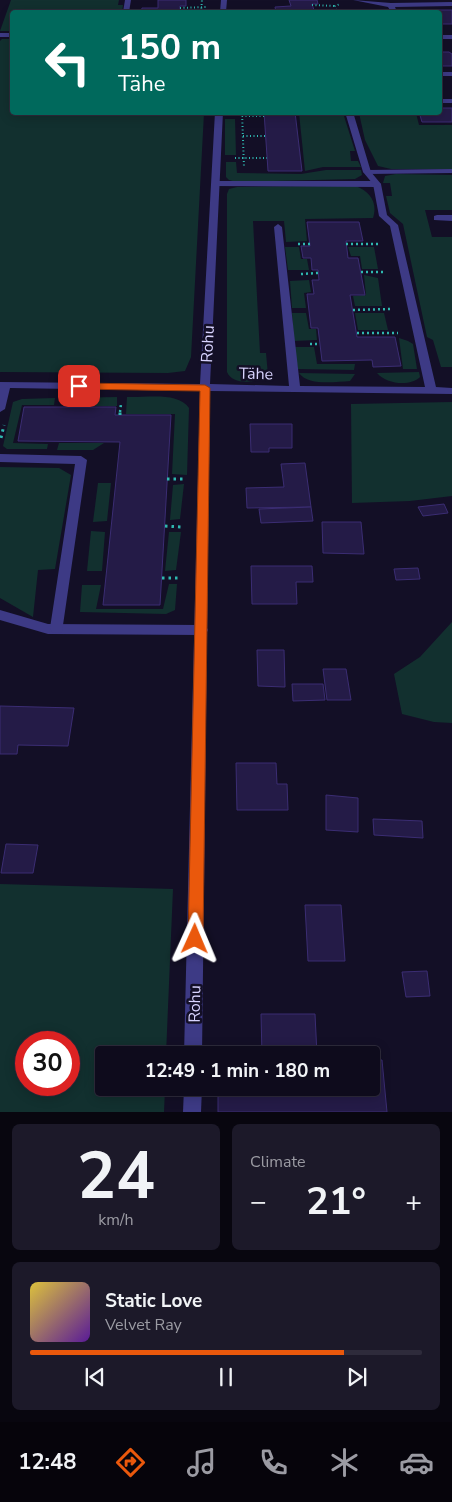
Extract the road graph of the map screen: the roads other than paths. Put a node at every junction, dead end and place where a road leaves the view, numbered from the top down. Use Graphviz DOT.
graph roads {
  1 [pos="356,0"];
  2 [pos="452,4"];
  3 [pos="393,9"];
  4 [pos="219,115"];
  5 [pos="349,115"];
  6 [pos="452,171"];
  7 [pos="367,172"];
  8 [pos="215,184"];
  9 [pos="377,184"];
  10 [pos="437,218"];
  11 [pos="452,218"];
  12 [pos="278,227"];
  13 [pos="3,385"];
  14 [pos="205,388"];
  15 [pos="295,389"];
  16 [pos="431,391"];
  17 [pos="452,391"];
  18 [pos="3,413"];
  19 [pos="0,458"];
  20 [pos="0,615"];
  21 [pos="58,628"];
  22 [pos="201,630"];
  23 [pos="193,1046"];
  24 [pos="192,1096"];
  25 [pos="192,1112"];
  1 -- 3 [label="street"];
  2 -- 3 [label="street"];
  4 -- 8 [label="street, Rohu"];
  5 -- 7 [label="street"];
  6 -- 7 [label="street"];
  7 -- 9 [label="street"];
  8 -- 9 [label="street"];
  8 -- 14 [label="street, Rohu"];
  9 -- 16 [label="street"];
  10 -- 11 [label="street"];
  12 -- 15 [label="street"];
  13 -- 14 [label="street, Tähe"];
  13 -- 18 [label="street"];
  14 -- 15 [label="street, Tähe"];
  14 -- 22 [label="street, Rohu"];
  15 -- 16 [label="street, Tähe"];
  16 -- 17 [label="street, Tähe"];
  19 -- 21 [label="street"];
  20 -- 21 [label="street"];
  21 -- 22 [label="street"];
  22 -- 23 [label="street, Rohu"];
  24 -- 25 [label="street"];
}
